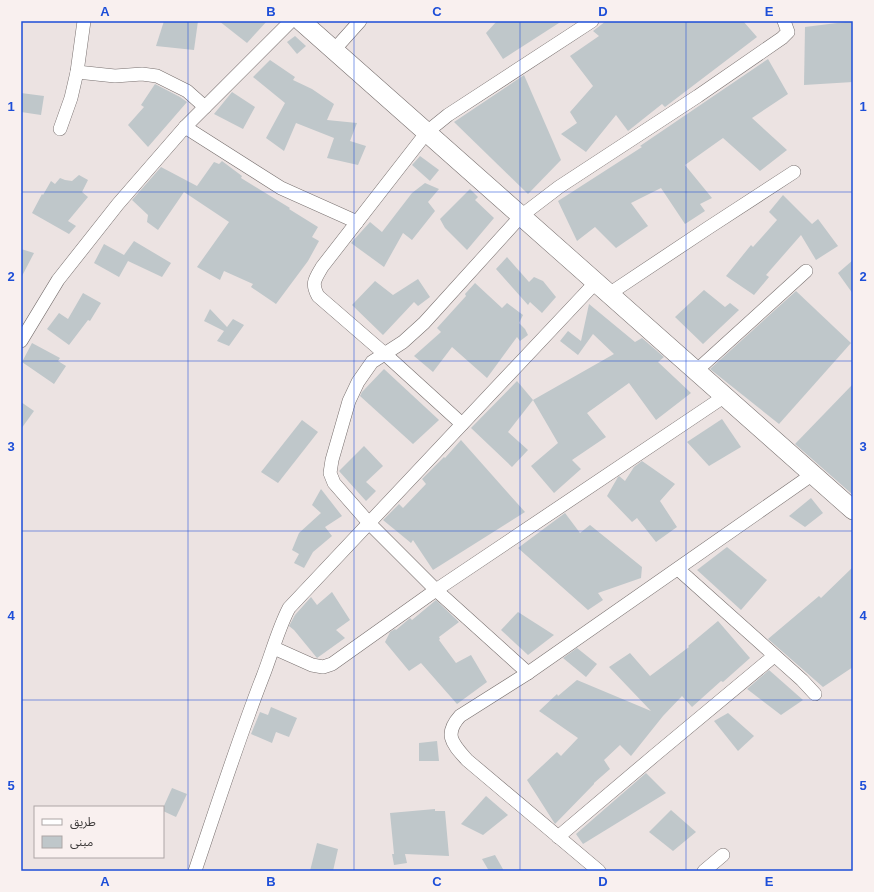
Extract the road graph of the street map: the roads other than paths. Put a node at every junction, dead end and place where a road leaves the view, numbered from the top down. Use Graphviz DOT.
graph roads {
  1 [pos="84,21"];
  2 [pos="291,21"];
  3 [pos="301,21"];
  4 [pos="360,21"];
  5 [pos="592,21"];
  6 [pos="784,21"];
  7 [pos="334,50"];
  8 [pos="77,72"];
  9 [pos="206,107"];
  10 [pos="185,127"];
  11 [pos="60,128"];
  12 [pos="427,132"];
  13 [pos="794,172"];
  14 [pos="521,216"];
  15 [pos="357,222"];
  16 [pos="806,271"];
  17 [pos="602,288"];
  18 [pos="21,341"];
  19 [pos="385,354"];
  20 [pos="696,371"];
  21 [pos="724,396"];
  22 [pos="462,424"];
  23 [pos="813,474"];
  24 [pos="853,510"];
  25 [pos="369,523"];
  26 [pos="678,569"];
  27 [pos="436,590"];
  28 [pos="274,648"];
  29 [pos="774,656"];
  30 [pos="528,673"];
  31 [pos="815,694"];
  32 [pos="558,837"];
  33 [pos="723,855"];
  34 [pos="195,871"];
  35 [pos="599,871"];
  36 [pos="704,871"];
  1 -- 8 [label="street"];
  2 -- 9 [label="street"];
  3 -- 7 [label="street"];
  4 -- 7 [label="street"];
  5 -- 12 [label="street"];
  6 -- 14 [label="street"];
  7 -- 12 [label="street"];
  8 -- 9 [label="street"];
  8 -- 11 [label="street"];
  9 -- 10 [label="street"];
  10 -- 15 [label="street"];
  10 -- 18 [label="street"];
  12 -- 14 [label="street"];
  12 -- 15 [label="street"];
  13 -- 17 [label="street"];
  14 -- 17 [label="street"];
  14 -- 19 [label="street"];
  15 -- 19 [label="street"];
  16 -- 20 [label="street"];
  17 -- 20 [label="street"];
  17 -- 22 [label="street"];
  19 -- 22 [label="street"];
  19 -- 25 [label="street"];
  20 -- 21 [label="street"];
  21 -- 23 [label="street"];
  21 -- 27 [label="street"];
  22 -- 25 [label="street"];
  23 -- 24 [label="street"];
  23 -- 26 [label="street"];
  25 -- 27 [label="street"];
  25 -- 28 [label="street"];
  26 -- 29 [label="street"];
  26 -- 30 [label="street"];
  27 -- 28 [label="street"];
  27 -- 30 [label="street"];
  28 -- 34 [label="street"];
  29 -- 31 [label="street"];
  29 -- 32 [label="street"];
  30 -- 32 [label="street"];
  32 -- 35 [label="street"];
  33 -- 36 [label="street"];
}
